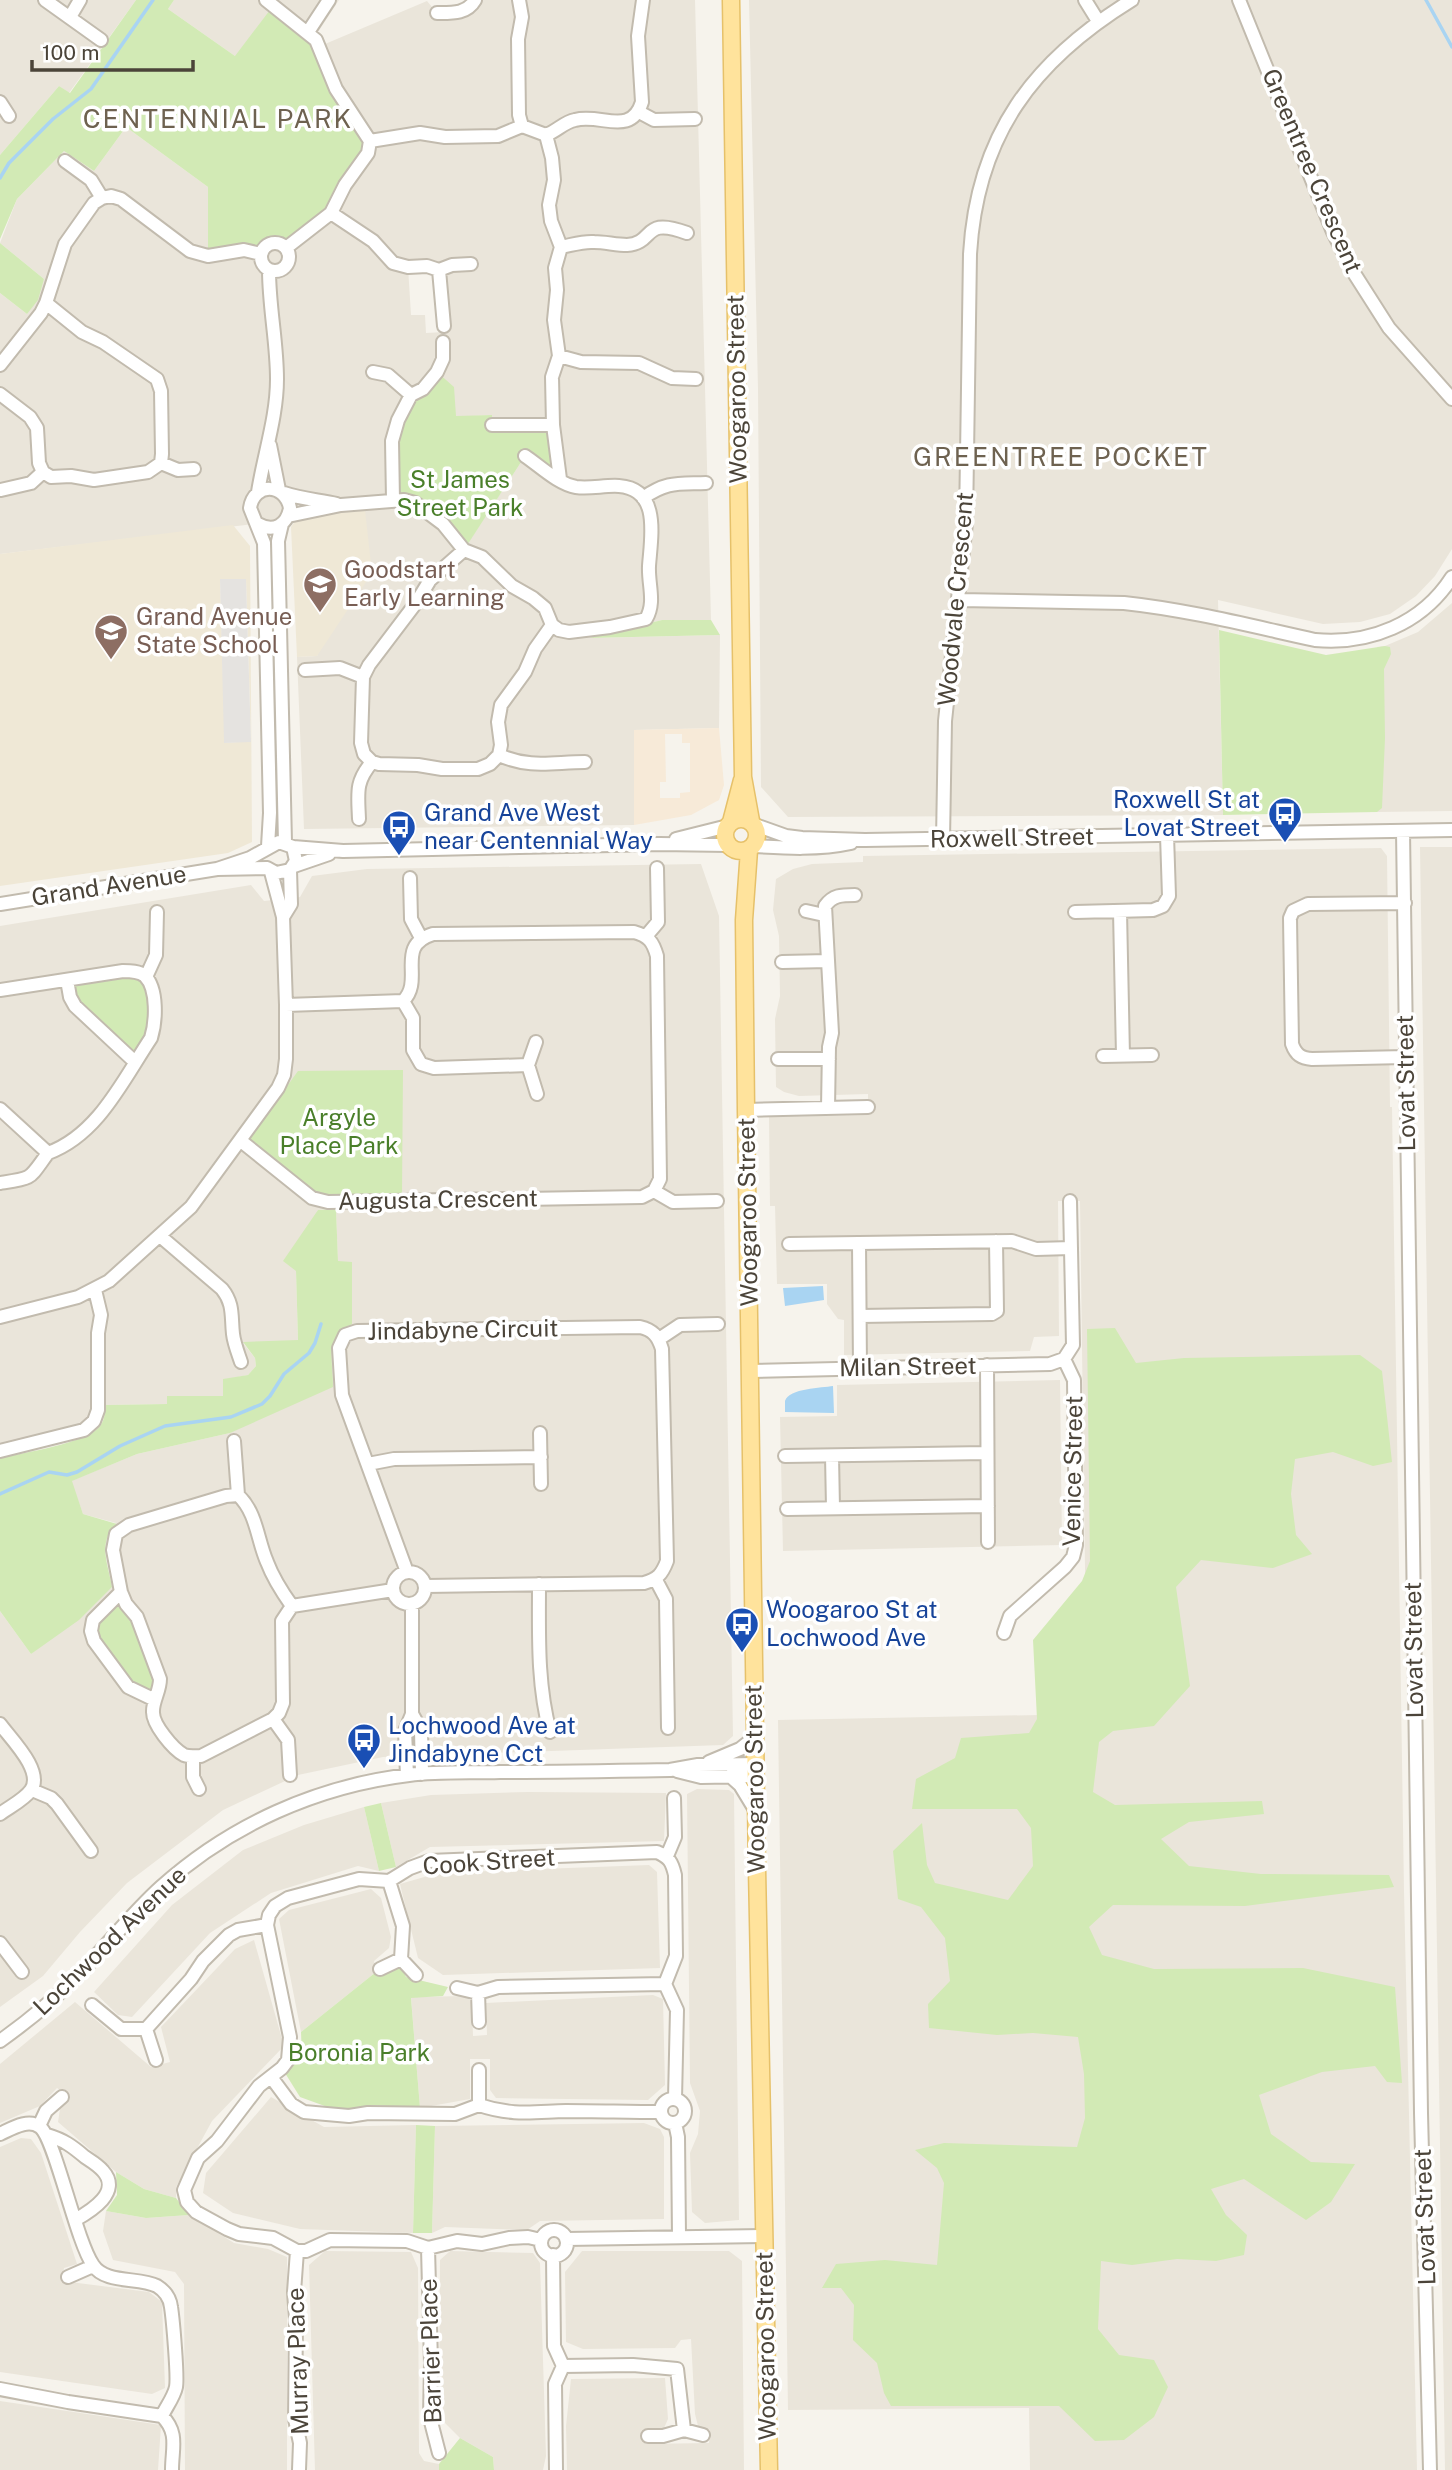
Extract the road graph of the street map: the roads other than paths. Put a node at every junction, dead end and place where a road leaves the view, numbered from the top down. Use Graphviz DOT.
graph roads {
  1 [pos="46,0"];
  2 [pos="80,0"];
  3 [pos="266,0"];
  4 [pos="329,0"];
  5 [pos="475,0"];
  6 [pos="519,0"];
  7 [pos="643,0"];
  8 [pos="731,0"];
  9 [pos="1086,0"];
  10 [pos="1132,0"];
  11 [pos="1239,0"];
  12 [pos="437,13"];
  13 [pos="70,17"];
  14 [pos="1098,21"];
  15 [pos="308,32"];
  16 [pos="101,40"];
  17 [pos="0,102"];
  18 [pos="639,112"];
  19 [pos="9,117"];
  20 [pos="695,119"];
  21 [pos="522,127"];
  22 [pos="546,135"];
  23 [pos="370,141"];
  24 [pos="65,161"];
  25 [pos="102,198"];
  26 [pos="331,213"];
  27 [pos="687,233"];
  28 [pos="561,247"];
  29 [pos="286,248"];
  30 [pos="261,254"];
  31 [pos="471,264"];
  32 [pos="269,270"];
  33 [pos="439,270"];
  34 [pos="46,303"];
  35 [pos="444,326"];
  36 [pos="443,342"];
  37 [pos="559,356"];
  38 [pos="0,365"];
  39 [pos="373,372"];
  40 [pos="696,379"];
  41 [pos="0,394"];
  42 [pos="411,395"];
  43 [pos="1452,399"];
  44 [pos="492,425"];
  45 [pos="553,425"];
  46 [pos="269,437"];
  47 [pos="525,456"];
  48 [pos="160,463"];
  49 [pos="194,469"];
  50 [pos="43,472"];
  51 [pos="560,479"];
  52 [pos="706,483"];
  53 [pos="1,490"];
  54 [pos="258,492"];
  55 [pos="281,492"];
  56 [pos="643,498"];
  57 [pos="393,500"];
  58 [pos="341,505"];
  59 [pos="285,520"];
  60 [pos="258,524"];
  61 [pos="464,550"];
  62 [pos="1452,577"];
  63 [pos="959,600"];
  64 [pos="552,625"];
  65 [pos="305,670"];
  66 [pos="363,677"];
  67 [pos="499,755"];
  68 [pos="372,762"];
  69 [pos="585,762"];
  70 [pos="743,777"];
  71 [pos="359,819"];
  72 [pos="753,823"];
  73 [pos="730,824"];
  74 [pos="1452,830"];
  75 [pos="1403,831"];
  76 [pos="1167,835"];
  77 [pos="865,840"];
  78 [pos="943,840"];
  79 [pos="659,844"];
  80 [pos="289,845"];
  81 [pos="741,847"];
  82 [pos="267,848"];
  83 [pos="343,851"];
  84 [pos="292,868"];
  85 [pos="657,868"];
  86 [pos="217,869"];
  87 [pos="269,870"];
  88 [pos="410,878"];
  89 [pos="855,895"];
  90 [pos="1405,903"];
  91 [pos="0,904"];
  92 [pos="806,911"];
  93 [pos="1120,911"];
  94 [pos="157,912"];
  95 [pos="1075,912"];
  96 [pos="824,915"];
  97 [pos="283,917"];
  98 [pos="647,936"];
  99 [pos="421,938"];
  100 [pos="828,961"];
  101 [pos="782,962"];
  102 [pos="145,977"];
  103 [pos="67,980"];
  104 [pos="0,990"];
  105 [pos="403,1001"];
  106 [pos="286,1005"];
  107 [pos="536,1042"];
  108 [pos="1152,1055"];
  109 [pos="1103,1056"];
  110 [pos="1123,1056"];
  111 [pos="1406,1057"];
  112 [pos="778,1059"];
  113 [pos="828,1059"];
  114 [pos="135,1062"];
  115 [pos="528,1065"];
  116 [pos="537,1094"];
  117 [pos="868,1107"];
  118 [pos="828,1108"];
  119 [pos="0,1109"];
  120 [pos="746,1110"];
  121 [pos="240,1140"];
  122 [pos="48,1153"];
  123 [pos="0,1183"];
  124 [pos="654,1191"];
  125 [pos="717,1201"];
  126 [pos="1070,1201"];
  127 [pos="160,1236"];
  128 [pos="996,1241"];
  129 [pos="859,1243"];
  130 [pos="789,1244"];
  131 [pos="1071,1248"];
  132 [pos="95,1290"];
  133 [pos="860,1316"];
  134 [pos="0,1317"];
  135 [pos="718,1324"];
  136 [pos="659,1339"];
  137 [pos="1064,1359"];
  138 [pos="241,1362"];
  139 [pos="986,1366"];
  140 [pos="860,1368"];
  141 [pos="751,1371"];
  142 [pos="540,1433"];
  143 [pos="234,1441"];
  144 [pos="0,1451"];
  145 [pos="987,1453"];
  146 [pos="832,1455"];
  147 [pos="785,1456"];
  148 [pos="541,1457"];
  149 [pos="368,1464"];
  150 [pos="541,1484"];
  151 [pos="238,1495"];
  152 [pos="988,1506"];
  153 [pos="833,1508"];
  154 [pos="787,1509"];
  155 [pos="988,1542"];
  156 [pos="407,1572"];
  157 [pos="656,1580"];
  158 [pos="539,1584"];
  159 [pos="426,1586"];
  160 [pos="393,1590"];
  161 [pos="121,1592"];
  162 [pos="412,1604"];
  163 [pos="292,1606"];
  164 [pos="1004,1633"];
  165 [pos="155,1700"];
  166 [pos="412,1714"];
  167 [pos="273,1720"];
  168 [pos="0,1724"];
  169 [pos="668,1728"];
  170 [pos="550,1732"];
  171 [pos="755,1737"];
  172 [pos="193,1757"];
  173 [pos="698,1765"];
  174 [pos="670,1770"];
  175 [pos="755,1770"];
  176 [pos="422,1774"];
  177 [pos="290,1775"];
  178 [pos="407,1775"];
  179 [pos="729,1776"];
  180 [pos="199,1789"];
  181 [pos="32,1790"];
  182 [pos="674,1798"];
  183 [pos="756,1813"];
  184 [pos="0,1814"];
  185 [pos="92,1851"];
  186 [pos="667,1856"];
  187 [pos="389,1881"];
  188 [pos="267,1925"];
  189 [pos="0,1943"];
  190 [pos="401,1959"];
  191 [pos="380,1969"];
  192 [pos="22,1972"];
  193 [pos="416,1975"];
  194 [pos="666,1984"];
  195 [pos="457,1987"];
  196 [pos="478,1993"];
  197 [pos="92,2005"];
  198 [pos="479,2022"];
  199 [pos="146,2029"];
  200 [pos="0,2041"];
  201 [pos="156,2060"];
  202 [pos="479,2070"];
  203 [pos="271,2077"];
  204 [pos="62,2097"];
  205 [pos="675,2099"];
  206 [pos="479,2105"];
  207 [pos="661,2112"];
  208 [pos="675,2123"];
  209 [pos="43,2131"];
  210 [pos="0,2134"];
  211 [pos="75,2220"];
  212 [pos="679,2236"];
  213 [pos="764,2236"];
  214 [pos="566,2239"];
  215 [pos="541,2240"];
  216 [pos="428,2248"];
  217 [pos="297,2251"];
  218 [pos="553,2255"];
  219 [pos="93,2266"];
  220 [pos="68,2277"];
  221 [pos="562,2366"];
  222 [pos="0,2389"];
  223 [pos="162,2416"];
  224 [pos="684,2430"];
  225 [pos="703,2435"];
  226 [pos="648,2436"];
  227 [pos="439,2453"];
  228 [pos="172,2470"];
  229 [pos="299,2470"];
  230 [pos="556,2470"];
  231 [pos="769,2470"];
  232 [pos="1430,2470"];
  1 -- 13 [label="street"];
  2 -- 13 [label="street"];
  3 -- 15 [label="street"];
  4 -- 15 [label="street"];
  5 -- 12 [label="street"];
  6 -- 21 [label="street"];
  7 -- 18 [label="street"];
  8 -- 70 [label="main road, Woogaroo Street"];
  9 -- 14 [label="street"];
  10 -- 14 [label="street, Woodvale Crescent"];
  11 -- 43 [label="street, Greentree Crescent"];
  13 -- 16 [label="street"];
  14 -- 63 [label="street, Woodvale Crescent"];
  15 -- 23 [label="street"];
  17 -- 19 [label="street"];
  18 -- 20 [label="street"];
  18 -- 22 [label="street"];
  21 -- 22 [label="street"];
  21 -- 23 [label="street"];
  22 -- 28 [label="street"];
  23 -- 26 [label="street"];
  24 -- 25 [label="street"];
  25 -- 30 [label="street"];
  25 -- 34 [label="street"];
  26 -- 29 [label="street"];
  26 -- 33 [label="street"];
  27 -- 28 [label="street"];
  28 -- 37 [label="street"];
  29 -- 30 [label="street"];
  29 -- 32 [label="street"];
  30 -- 32 [label="street"];
  31 -- 33 [label="street"];
  32 -- 46 [label="street"];
  33 -- 35 [label="street"];
  34 -- 38 [label="street"];
  34 -- 48 [label="street"];
  36 -- 42 [label="street"];
  37 -- 40 [label="street"];
  37 -- 45 [label="street"];
  39 -- 42 [label="street"];
  41 -- 50 [label="street"];
  42 -- 57 [label="street"];
  44 -- 45 [label="street"];
  45 -- 51 [label="street"];
  46 -- 54 [label="street"];
  46 -- 55 [label="street"];
  47 -- 51 [label="street"];
  48 -- 49 [label="street"];
  48 -- 50 [label="street"];
  50 -- 53 [label="street"];
  51 -- 56 [label="street"];
  52 -- 56 [label="street"];
  54 -- 55 [label="street"];
  54 -- 60 [label="street"];
  55 -- 58 [label="street"];
  55 -- 59 [label="street"];
  56 -- 64 [label="street"];
  57 -- 58 [label="street"];
  57 -- 61 [label="street"];
  58 -- 59 [label="street"];
  59 -- 60 [label="street"];
  59 -- 80 [label="street"];
  60 -- 82 [label="street"];
  61 -- 64 [label="street"];
  61 -- 66 [label="street"];
  62 -- 63 [label="street"];
  63 -- 78 [label="street, Woodvale Crescent"];
  64 -- 67 [label="street"];
  65 -- 66 [label="street"];
  66 -- 68 [label="street"];
  67 -- 68 [label="street"];
  67 -- 69 [label="street"];
  68 -- 71 [label="street"];
  70 -- 72 [label="main road, Woogaroo Street"];
  70 -- 73 [label="main road, Woogaroo Street"];
  72 -- 73 [label="main road"];
  72 -- 77 [label="street, Roxwell Street"];
  72 -- 81 [label="main road, Woogaroo Street"];
  73 -- 79 [label="street, Grand Avenue"];
  73 -- 81 [label="main road, Woogaroo Street"];
  74 -- 75 [label="street, Roxwell Street"];
  75 -- 76 [label="street, Roxwell Street"];
  75 -- 90 [label="street, Lovat Street"];
  76 -- 78 [label="street, Roxwell Street"];
  76 -- 93 [label="street"];
  77 -- 78 [label="street, Roxwell Street"];
  77 -- 81 [label="street, Roxwell Street"];
  79 -- 81 [label="street, Grand Avenue"];
  79 -- 83 [label="street, Grand Avenue"];
  80 -- 82 [label="street, Grand Avenue"];
  80 -- 83 [label="street, Grand Avenue"];
  80 -- 84 [label="street"];
  81 -- 120 [label="main road, Woogaroo Street"];
  82 -- 86 [label="street, Grand Avenue"];
  82 -- 87 [label="street"];
  83 -- 84 [label="street, Grand Avenue"];
  84 -- 87 [label="street, Grand Avenue"];
  84 -- 97 [label="street"];
  85 -- 98 [label="street"];
  86 -- 87 [label="street, Grand Avenue"];
  86 -- 91 [label="street, Grand Avenue"];
  87 -- 97 [label="street"];
  88 -- 99 [label="street"];
  89 -- 96 [label="street"];
  90 -- 111 [label="street, Lovat Street"];
  90 -- 111 [label="street"];
  92 -- 96 [label="street"];
  93 -- 95 [label="street"];
  93 -- 110 [label="street"];
  94 -- 102 [label="street"];
  96 -- 100 [label="street"];
  97 -- 106 [label="street"];
  98 -- 99 [label="street"];
  98 -- 124 [label="street"];
  99 -- 105 [label="street"];
  100 -- 101 [label="street"];
  100 -- 113 [label="street"];
  102 -- 103 [label="street"];
  102 -- 114 [label="street"];
  103 -- 104 [label="street"];
  103 -- 114 [label="street"];
  105 -- 106 [label="street"];
  105 -- 115 [label="street"];
  106 -- 121 [label="street"];
  107 -- 115 [label="street"];
  108 -- 110 [label="street"];
  109 -- 110 [label="street"];
  111 -- 232 [label="street, Lovat Street"];
  112 -- 113 [label="street"];
  113 -- 118 [label="street"];
  114 -- 122 [label="street"];
  115 -- 116 [label="street"];
  117 -- 118 [label="street"];
  118 -- 120 [label="street"];
  119 -- 122 [label="street"];
  120 -- 141 [label="main road, Woogaroo Street"];
  121 -- 124 [label="street, Augusta Crescent"];
  121 -- 127 [label="street"];
  122 -- 123 [label="street"];
  124 -- 125 [label="street, Augusta Crescent"];
  126 -- 131 [label="street, Venice Street"];
  127 -- 132 [label="street"];
  127 -- 138 [label="street"];
  128 -- 129 [label="street"];
  128 -- 131 [label="street"];
  128 -- 133 [label="street"];
  129 -- 130 [label="street"];
  129 -- 133 [label="street"];
  131 -- 137 [label="street, Venice Street"];
  132 -- 134 [label="street"];
  132 -- 144 [label="street"];
  133 -- 140 [label="street"];
  135 -- 136 [label="street"];
  136 -- 149 [label="street, Jindabyne Circuit"];
  136 -- 157 [label="street"];
  137 -- 139 [label="street, Milan Street"];
  137 -- 164 [label="street, Venice Street"];
  139 -- 140 [label="street, Milan Street"];
  139 -- 145 [label="street"];
  140 -- 141 [label="street, Milan Street"];
  141 -- 171 [label="main road, Woogaroo Street"];
  142 -- 148 [label="street"];
  143 -- 151 [label="street"];
  145 -- 146 [label="street"];
  145 -- 152 [label="street"];
  146 -- 147 [label="street"];
  146 -- 153 [label="street"];
  148 -- 149 [label="street"];
  148 -- 150 [label="street"];
  149 -- 156 [label="street, Jindabyne Circuit"];
  151 -- 161 [label="street"];
  151 -- 163 [label="street"];
  152 -- 153 [label="street"];
  152 -- 155 [label="street"];
  153 -- 154 [label="street"];
  156 -- 159 [label="street"];
  156 -- 160 [label="street"];
  157 -- 158 [label="street"];
  157 -- 169 [label="street"];
  158 -- 159 [label="street"];
  158 -- 170 [label="street"];
  159 -- 162 [label="street"];
  160 -- 162 [label="street"];
  160 -- 163 [label="street"];
  161 -- 165 [label="street"];
  161 -- 165 [label="street"];
  162 -- 166 [label="street"];
  163 -- 167 [label="street"];
  165 -- 172 [label="street"];
  166 -- 176 [label="street"];
  166 -- 178 [label="street"];
  167 -- 172 [label="street"];
  167 -- 177 [label="street"];
  168 -- 181 [label="street"];
  171 -- 173 [label="street"];
  171 -- 175 [label="main road, Woogaroo Street"];
  172 -- 180 [label="street"];
  173 -- 174 [label="street, Lochwood Avenue"];
  173 -- 175 [label="street, Lochwood Avenue"];
  174 -- 176 [label="street, Lochwood Avenue"];
  174 -- 179 [label="street, Lochwood Avenue"];
  175 -- 179 [label="street, Lochwood Avenue"];
  175 -- 183 [label="main road, Woogaroo Street"];
  176 -- 178 [label="street, Lochwood Avenue"];
  178 -- 200 [label="street, Lochwood Avenue"];
  179 -- 183 [label="street"];
  181 -- 184 [label="street"];
  181 -- 185 [label="street"];
  182 -- 186 [label="street"];
  183 -- 213 [label="main road, Woogaroo Street"];
  186 -- 187 [label="street, Cook Street"];
  186 -- 194 [label="street"];
  187 -- 188 [label="street, Cook Street"];
  187 -- 190 [label="street"];
  188 -- 199 [label="street"];
  188 -- 203 [label="street"];
  189 -- 192 [label="street"];
  190 -- 191 [label="street"];
  190 -- 193 [label="street"];
  194 -- 196 [label="street"];
  194 -- 205 [label="street"];
  195 -- 196 [label="street"];
  196 -- 198 [label="street"];
  197 -- 199 [label="street"];
  199 -- 201 [label="street"];
  202 -- 206 [label="street"];
  203 -- 206 [label="street"];
  203 -- 217 [label="street"];
  204 -- 209 [label="street"];
  205 -- 207 [label="street"];
  205 -- 208 [label="street"];
  206 -- 207 [label="street"];
  207 -- 208 [label="street"];
  208 -- 212 [label="street"];
  209 -- 210 [label="street"];
  209 -- 211 [label="street"];
  209 -- 211 [label="street"];
  211 -- 219 [label="street"];
  212 -- 213 [label="street"];
  212 -- 214 [label="street"];
  213 -- 231 [label="main road, Woogaroo Street"];
  214 -- 215 [label="street"];
  214 -- 218 [label="street"];
  215 -- 216 [label="street"];
  215 -- 218 [label="street"];
  216 -- 217 [label="street"];
  216 -- 227 [label="street, Barrier Place"];
  217 -- 229 [label="street, Murray Place"];
  218 -- 221 [label="street"];
  219 -- 220 [label="street"];
  219 -- 223 [label="street"];
  221 -- 224 [label="street"];
  221 -- 230 [label="street"];
  222 -- 223 [label="street"];
  223 -- 228 [label="street"];
  224 -- 225 [label="street"];
  224 -- 226 [label="street"];
}
